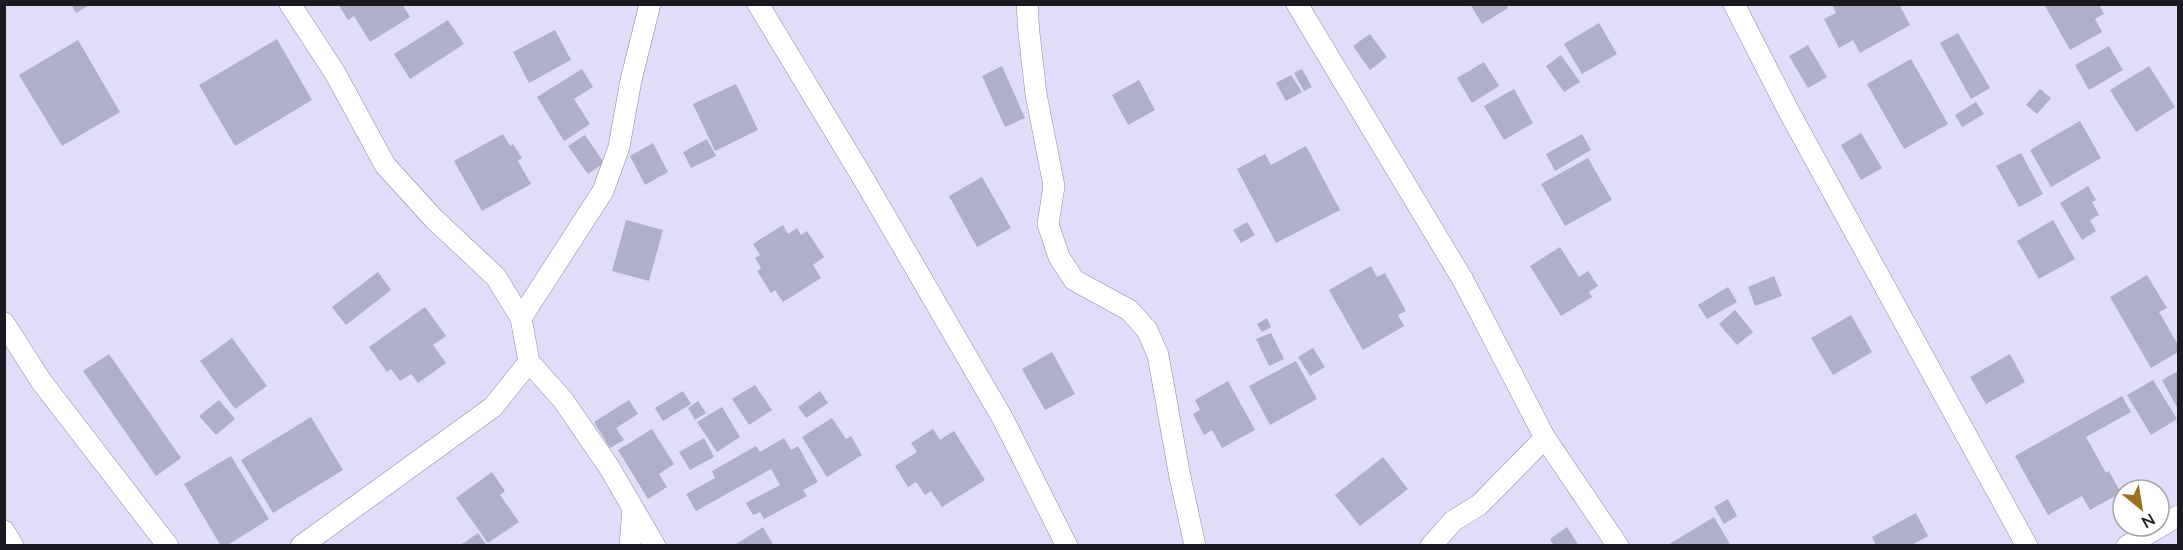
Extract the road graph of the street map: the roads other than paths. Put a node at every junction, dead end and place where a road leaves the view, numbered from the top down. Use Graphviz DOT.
graph roads {
  1 [pos="290,4"];
  2 [pos="650,4"];
  3 [pos="758,4"];
  4 [pos="1027,4"];
  5 [pos="1297,4"];
  6 [pos="1734,4"];
  7 [pos="521,318"];
  8 [pos="4,323"];
  9 [pos="529,362"];
  10 [pos="1545,438"];
  11 [pos="633,507"];
  12 [pos="2178,516"];
  13 [pos="4,531"];
  14 [pos="13,546"];
  15 [pos="168,546"];
  16 [pos="301,546"];
  17 [pos="630,546"];
  18 [pos="655,546"];
  19 [pos="1067,546"];
  20 [pos="1195,546"];
  21 [pos="1431,546"];
  22 [pos="1618,546"];
  23 [pos="2027,546"];
  24 [pos="2127,546"];
  1 -- 7 [label="street"];
  2 -- 7 [label="street"];
  3 -- 19 [label="street"];
  4 -- 20 [label="street"];
  5 -- 10 [label="street"];
  6 -- 23 [label="street"];
  7 -- 9 [label="street"];
  8 -- 15 [label="street"];
  9 -- 11 [label="street"];
  9 -- 16 [label="street"];
  10 -- 21 [label="street"];
  10 -- 22 [label="street"];
  11 -- 17 [label="street"];
  11 -- 18 [label="street"];
  12 -- 24 [label="street"];
  13 -- 14 [label="street"];
}
